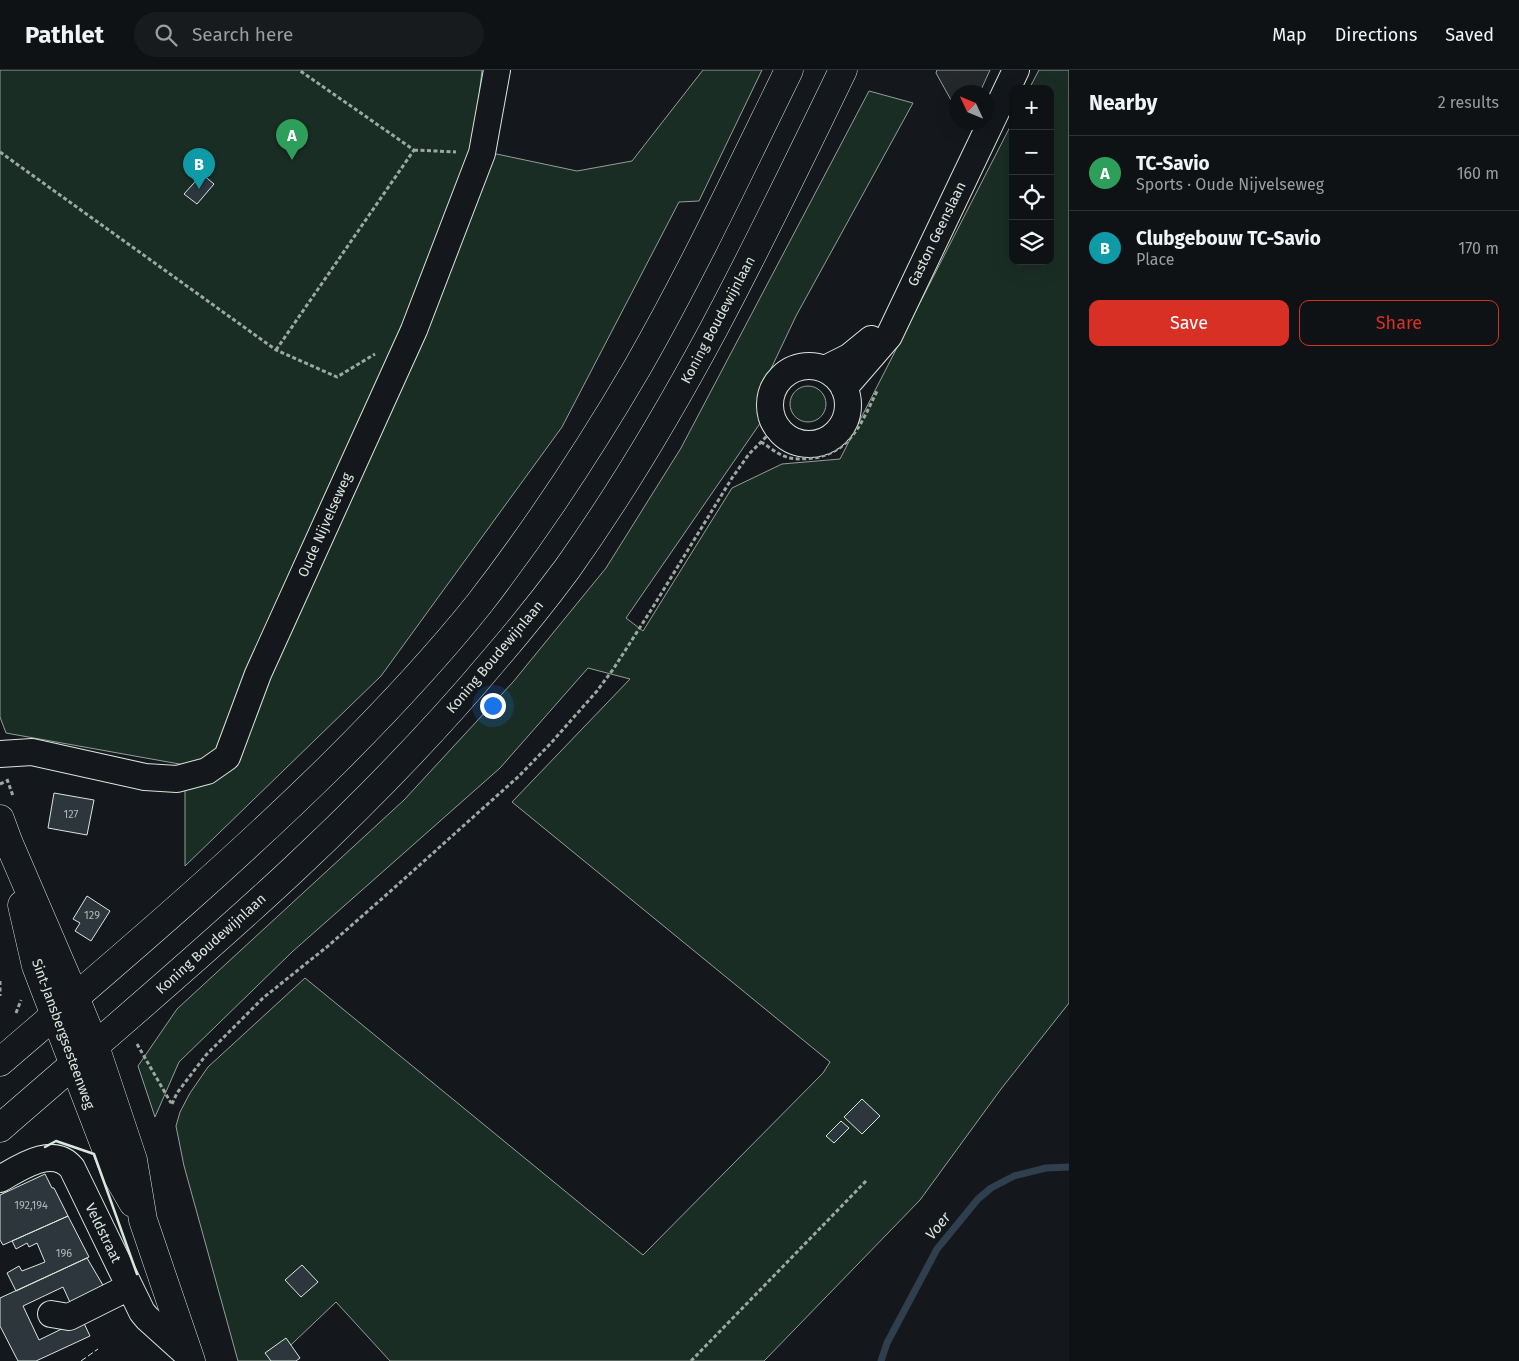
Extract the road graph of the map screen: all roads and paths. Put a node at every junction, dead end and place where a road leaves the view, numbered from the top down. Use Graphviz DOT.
graph roads {
  1 [pos="298,70"];
  2 [pos="497,70"];
  3 [pos="789,70"];
  4 [pos="843,70"];
  5 [pos="1000,70"];
  6 [pos="1016,70"];
  7 [pos="993,85"];
  8 [pos="971,130"];
  9 [pos="414,150"];
  10 [pos="0,152"];
  11 [pos="482,153"];
  12 [pos="276,350"];
  13 [pos="825,370"];
  14 [pos="338,377"];
  15 [pos="844,388"];
  16 [pos="776,427"];
  17 [pos="0,754"];
  18 [pos="7,781"];
  19 [pos="0,784"];
  20 [pos="4,830"];
  21 [pos="0,981"];
  22 [pos="0,996"];
  23 [pos="76,998"];
  24 [pos="55,1015"];
  25 [pos="137,1043"];
  26 [pos="95,1046"];
  27 [pos="0,1062"];
  28 [pos="74,1064"];
  29 [pos="0,1128"];
  30 [pos="0,1179"];
  31 [pos="867,1180"];
  32 [pos="143,1220"];
  33 [pos="129,1287"];
  34 [pos="51,1314"];
  35 [pos="190,1359"];
  36 [pos="691,1361"];
  1 -- 9 [label="path"];
  2 -- 11 [label="street, Oude Nijvelseweg"];
  3 -- 23 [label="main road"];
  4 -- 26 [label="main road, Koning Boudewijnlaan"];
  5 -- 7 [label="street"];
  6 -- 15 [label="street, Gaston Geenslaan"];
  8 -- 13 [label="street, Gaston Geenslaan"];
  9 -- 11 [label="path"];
  9 -- 12 [label="path"];
  10 -- 12 [label="path"];
  11 -- 17 [label="street, Oude Nijvelseweg"];
  12 -- 14 [label="path"];
  13 -- 15 [label="street"];
  13 -- 16 [label="street"];
  15 -- 16 [label="street"];
  16 -- 25 [label="path"];
  18 -- 19 [label="path"];
  20 -- 23 [label="main road, Sint-Jansbergsesteenweg"];
  20 -- 24 [label="main road, Sint-Jansbergsesteenweg"];
  21 -- 22 [label="path"];
  23 -- 24 [label="main road"];
  23 -- 26 [label="main road, Sint-Jansbergsesteenweg"];
  24 -- 27 [label="main road"];
  24 -- 28 [label="main road, Sint-Jansbergsesteenweg"];
  26 -- 28 [label="main road, Koning Boudewijnlaan"];
  26 -- 32 [label="main road, Sint-Jansbergsesteenweg"];
  28 -- 29 [label="main road, Koning Boudewijnlaan"];
  28 -- 32 [label="main road, Sint-Jansbergsesteenweg"];
  30 -- 33 [label="street, Veldstraat"];
  31 -- 36 [label="path"];
  32 -- 35 [label="main road, Sint-Jansbergsesteenweg"];
  33 -- 34 [label="street"];
  33 -- 35 [label="street, Veldstraat"];
}
